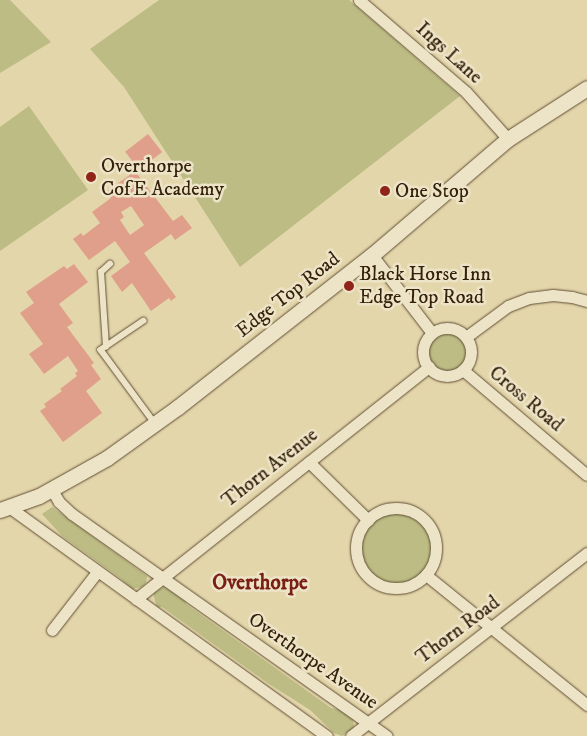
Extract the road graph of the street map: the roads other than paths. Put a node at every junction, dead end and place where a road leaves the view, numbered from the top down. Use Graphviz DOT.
graph roads {
  1 [pos="359,0"];
  2 [pos="587,88"];
  3 [pos="508,139"];
  4 [pos="372,255"];
  5 [pos="110,264"];
  6 [pos="587,301"];
  7 [pos="144,321"];
  8 [pos="432,333"];
  9 [pos="466,336"];
  10 [pos="106,346"];
  11 [pos="428,368"];
  12 [pos="463,370"];
  13 [pos="155,424"];
  14 [pos="309,462"];
  15 [pos="587,475"];
  16 [pos="52,490"];
  17 [pos="4,509"];
  18 [pos="368,520"];
  19 [pos="587,553"];
  20 [pos="97,572"];
  21 [pos="426,575"];
  22 [pos="161,577"];
  23 [pos="136,599"];
  24 [pos="491,629"];
  25 [pos="52,630"];
  26 [pos="587,705"];
  27 [pos="368,723"];
  28 [pos="327,736"];
  29 [pos="351,736"];
  30 [pos="387,736"];
  1 -- 3 [label="street, Ings Lane"];
  2 -- 3 [label="street, Edge Top Road"];
  3 -- 4 [label="street, Edge Top Road"];
  4 -- 8 [label="street"];
  4 -- 13 [label="street, Edge Top Road"];
  5 -- 10 [label="lane"];
  6 -- 9 [label="street"];
  7 -- 10 [label="lane"];
  8 -- 9 [label="street"];
  8 -- 11 [label="street"];
  9 -- 12 [label="street"];
  10 -- 13 [label="lane"];
  11 -- 12 [label="street"];
  11 -- 14 [label="street, Thorn Avenue"];
  12 -- 15 [label="street, Cross Road"];
  13 -- 16 [label="street, Edge Top Road"];
  14 -- 18 [label="street"];
  14 -- 22 [label="street, Thorn Avenue"];
  16 -- 17 [label="street, Edge Top Road"];
  16 -- 22 [label="street, Overthorpe Avenue"];
  17 -- 20 [label="street"];
  18 -- 21 [label="street"];
  18 -- 21 [label="street"];
  19 -- 24 [label="street, Thorn Road"];
  20 -- 23 [label="street"];
  20 -- 25 [label="street"];
  21 -- 24 [label="street"];
  22 -- 23 [label="street, Thorn Avenue"];
  22 -- 27 [label="street, Overthorpe Avenue"];
  23 -- 28 [label="street"];
  24 -- 26 [label="street"];
  24 -- 27 [label="street, Thorn Road"];
  27 -- 29 [label="street, Thorn Road"];
  27 -- 30 [label="street, Overthorpe Avenue"];
}
